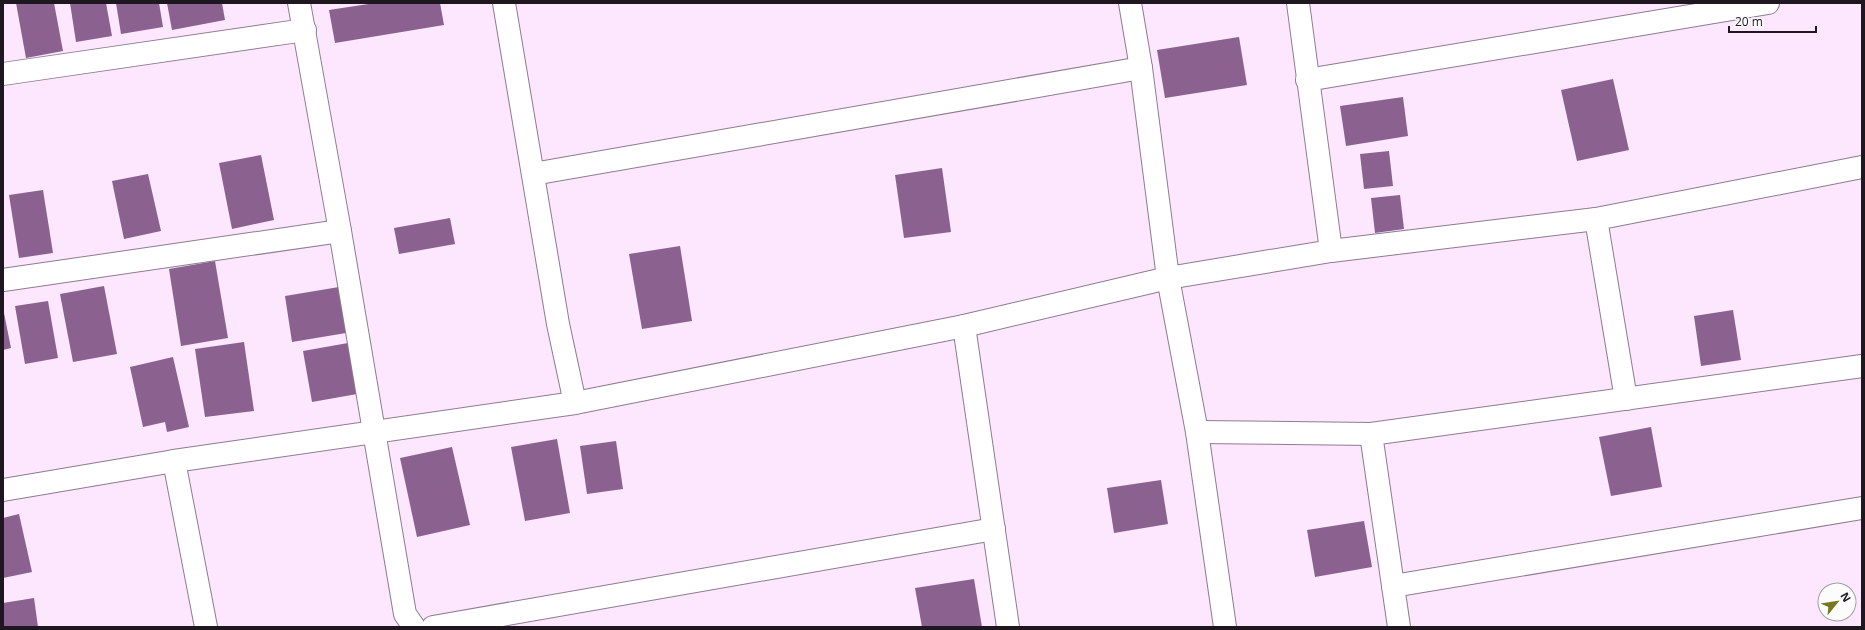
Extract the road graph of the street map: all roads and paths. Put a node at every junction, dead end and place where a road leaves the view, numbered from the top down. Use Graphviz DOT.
graph roads {
  1 [pos="299,3"];
  2 [pos="504,3"];
  3 [pos="1130,3"];
  4 [pos="1298,3"];
  5 [pos="1768,3"];
  6 [pos="305,30"];
  7 [pos="1141,68"];
  8 [pos="3,74"];
  9 [pos="1307,80"];
  10 [pos="1862,167"];
  11 [pos="533,174"];
  12 [pos="1596,219"];
  13 [pos="340,231"];
  14 [pos="1330,251"];
  15 [pos="1168,278"];
  16 [pos="3,280"];
  17 [pos="964,326"];
  18 [pos="1862,366"];
  19 [pos="1626,399"];
  20 [pos="575,402"];
  21 [pos="374,431"];
  22 [pos="1197,432"];
  23 [pos="1372,434"];
  24 [pos="174,461"];
  25 [pos="3,490"];
  26 [pos="1862,508"];
  27 [pos="994,529"];
  28 [pos="1393,586"];
  29 [pos="206,627"];
  30 [pos="414,627"];
  31 [pos="433,627"];
  32 [pos="1008,627"];
  33 [pos="1226,627"];
  34 [pos="1399,627"];
  1 -- 6 [label="street"];
  2 -- 11 [label="street"];
  3 -- 7 [label="street"];
  4 -- 9 [label="street"];
  5 -- 9 [label="street"];
  6 -- 8 [label="street"];
  6 -- 13 [label="street"];
  7 -- 11 [label="street"];
  7 -- 15 [label="street"];
  9 -- 14 [label="street"];
  10 -- 12 [label="street"];
  11 -- 20 [label="street"];
  12 -- 14 [label="street"];
  12 -- 19 [label="street"];
  13 -- 16 [label="street"];
  13 -- 21 [label="street"];
  14 -- 15 [label="street"];
  15 -- 17 [label="street"];
  15 -- 22 [label="street"];
  17 -- 20 [label="street"];
  17 -- 27 [label="street"];
  18 -- 19 [label="street"];
  19 -- 23 [label="street"];
  20 -- 21 [label="street"];
  21 -- 24 [label="street"];
  21 -- 30 [label="street"];
  22 -- 23 [label="street"];
  22 -- 33 [label="street"];
  23 -- 28 [label="street"];
  24 -- 25 [label="street"];
  24 -- 29 [label="street"];
  26 -- 28 [label="street"];
  27 -- 31 [label="street"];
  27 -- 32 [label="street"];
  28 -- 34 [label="street"];
}
